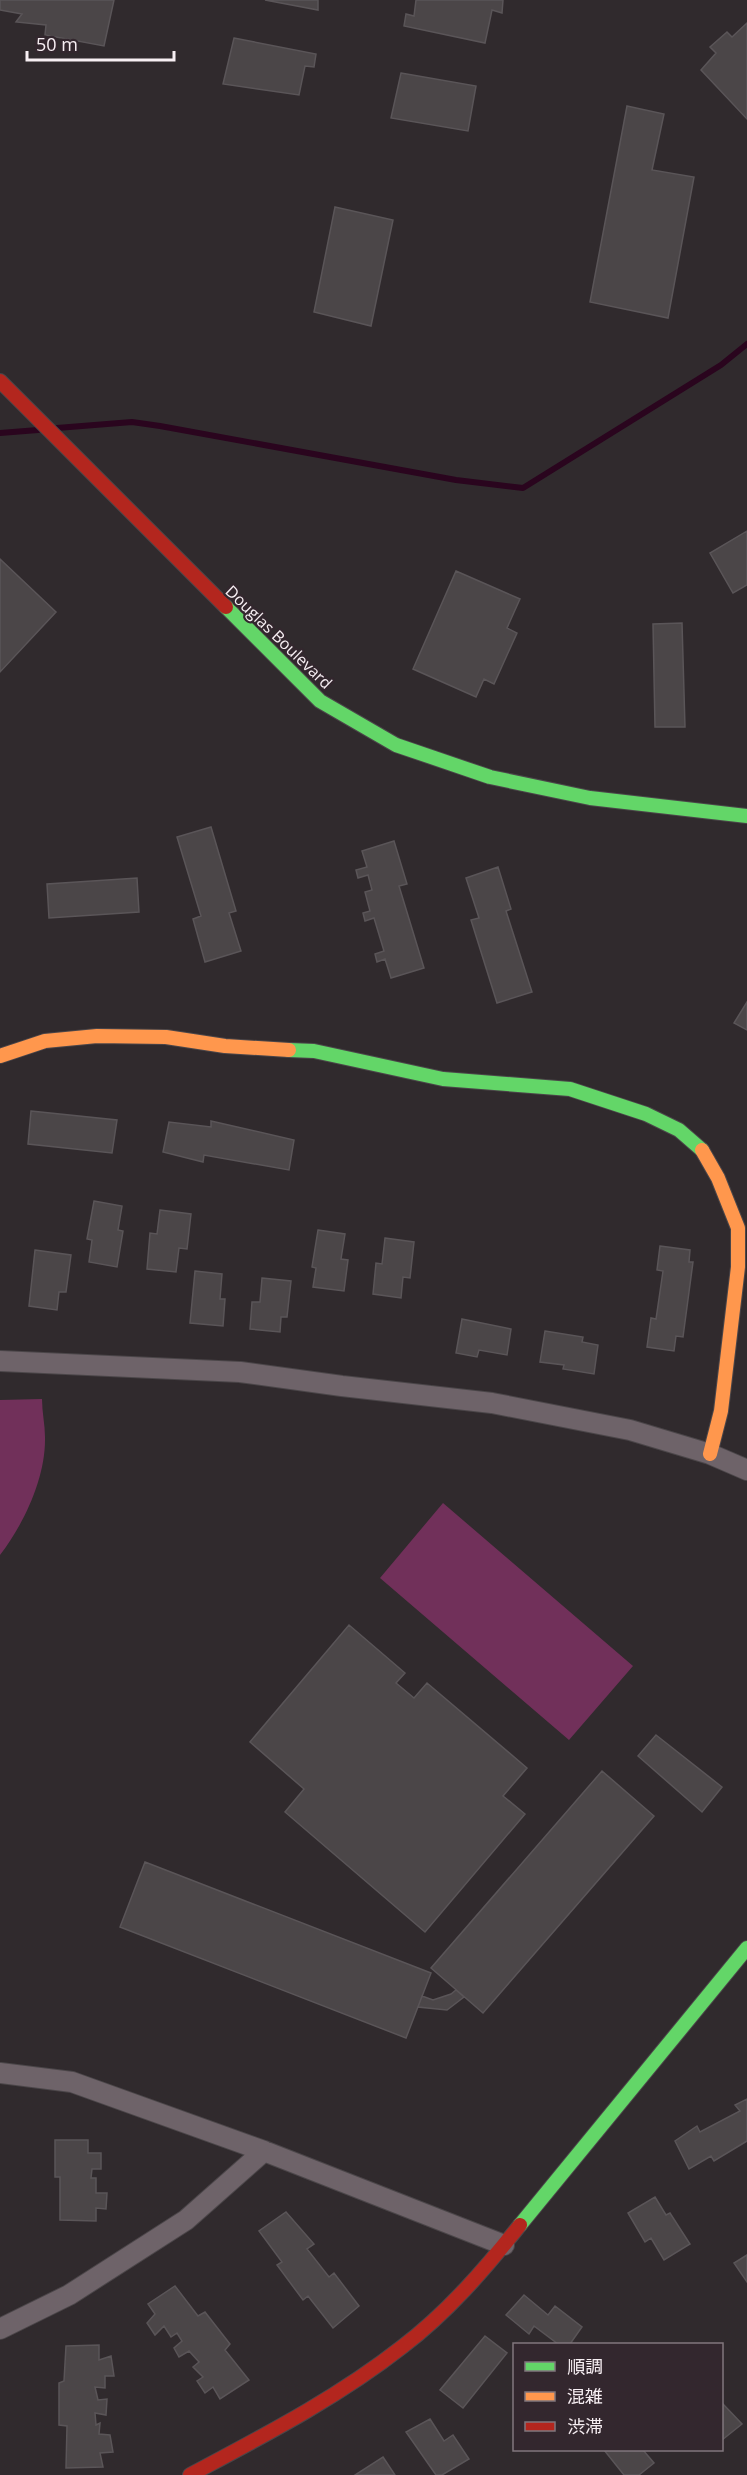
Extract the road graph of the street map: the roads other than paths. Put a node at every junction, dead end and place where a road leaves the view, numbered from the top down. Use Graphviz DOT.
graph roads {
  1 [pos="0,381"];
  2 [pos="747,816"];
  3 [pos="0,1056"];
  4 [pos="0,1361"];
  5 [pos="710,1454"];
  6 [pos="747,1470"];
  7 [pos="747,1948"];
  8 [pos="0,2073"];
  9 [pos="264,2151"];
  10 [pos="504,2245"];
  11 [pos="0,2329"];
  12 [pos="190,2475"];
  1 -- 2 [label="street, Douglas Boulevard"];
  3 -- 5 [label="street"];
  4 -- 5 [label="street"];
  5 -- 6 [label="street"];
  7 -- 10 [label="street"];
  8 -- 9 [label="street"];
  9 -- 10 [label="street"];
  9 -- 11 [label="street"];
  10 -- 12 [label="street"];
}
